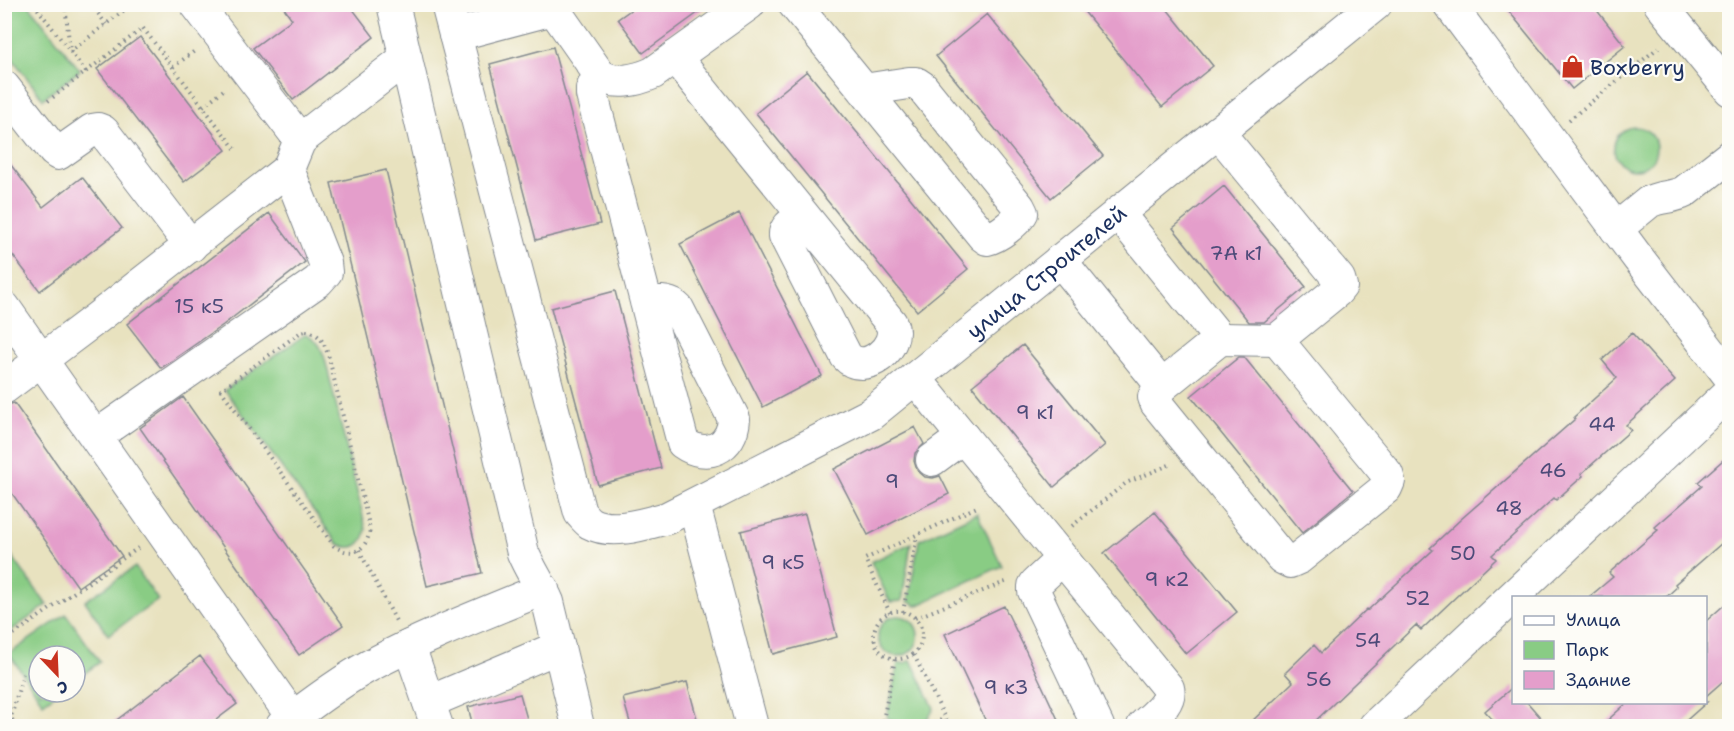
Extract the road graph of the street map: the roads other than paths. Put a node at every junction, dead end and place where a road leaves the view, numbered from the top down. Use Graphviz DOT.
graph roads {
  1 [pos="196,4"];
  2 [pos="393,4"];
  3 [pos="447,4"];
  4 [pos="749,4"];
  5 [pos="794,4"];
  6 [pos="1376,4"];
  7 [pos="1449,4"];
  8 [pos="1660,4"];
  9 [pos="552,7"];
  10 [pos="455,35"];
  11 [pos="675,57"];
  12 [pos="406,58"];
  13 [pos="599,74"];
  14 [pos="4,87"];
  15 [pos="864,90"];
  16 [pos="1730,90"];
  17 [pos="1218,132"];
  18 [pos="300,140"];
  19 [pos="1730,156"];
  20 [pos="288,169"];
  21 [pos="1118,213"];
  22 [pos="803,215"];
  23 [pos="1616,229"];
  24 [pos="191,246"];
  25 [pos="1060,261"];
  26 [pos="646,302"];
  27 [pos="4,307"];
  28 [pos="1221,339"];
  29 [pos="1277,340"];
  30 [pos="42,359"];
  31 [pos="1730,377"];
  32 [pos="915,378"];
  33 [pos="1162,386"];
  34 [pos="4,388"];
  35 [pos="1730,392"];
  36 [pos="96,436"];
  37 [pos="963,437"];
  38 [pos="932,460"];
  39 [pos="694,505"];
  40 [pos="1062,559"];
  41 [pos="543,589"];
  42 [pos="1513,596"];
  43 [pos="1512,597"];
  44 [pos="409,646"];
  45 [pos="559,647"];
  46 [pos="433,714"];
  47 [pos="288,722"];
  48 [pos="578,726"];
  49 [pos="752,726"];
  50 [pos="1098,726"];
  51 [pos="1143,726"];
  52 [pos="1375,726"];
  1 -- 18 [label="street"];
  2 -- 12 [label="street"];
  3 -- 10 [label="street, улица Строителей"];
  4 -- 11 [label="street"];
  5 -- 15 [label="street"];
  6 -- 17 [label="street, улица Строителей"];
  7 -- 23 [label="street"];
  8 -- 16 [label="street"];
  9 -- 10 [label="street"];
  9 -- 13 [label="street"];
  10 -- 39 [label="street, улица Строителей"];
  11 -- 13 [label="street"];
  11 -- 22 [label="street"];
  12 -- 18 [label="street"];
  12 -- 41 [label="street"];
  13 -- 26 [label="street"];
  14 -- 24 [label="street"];
  15 -- 15 [label="street"];
  17 -- 21 [label="street, улица Строителей"];
  17 -- 29 [label="street"];
  18 -- 20 [label="street"];
  19 -- 23 [label="street"];
  20 -- 24 [label="street"];
  20 -- 36 [label="street"];
  21 -- 25 [label="street, улица Строителей"];
  21 -- 28 [label="street"];
  23 -- 31 [label="street"];
  24 -- 30 [label="street"];
  25 -- 32 [label="street, улица Строителей"];
  25 -- 33 [label="street"];
  27 -- 30 [label="street"];
  28 -- 29 [label="street"];
  28 -- 33 [label="street"];
  29 -- 33 [label="street"];
  30 -- 34 [label="street"];
  30 -- 36 [label="street"];
  32 -- 37 [label="street"];
  32 -- 39 [label="street, улица Строителей"];
  35 -- 42 [label="street"];
  36 -- 47 [label="street"];
  37 -- 38 [label="street"];
  37 -- 40 [label="street"];
  39 -- 49 [label="street"];
  40 -- 50 [label="street"];
  40 -- 51 [label="street"];
  41 -- 44 [label="street"];
  41 -- 45 [label="street"];
  43 -- 52 [label="street"];
  44 -- 46 [label="street"];
  44 -- 47 [label="street"];
  45 -- 46 [label="street"];
  45 -- 48 [label="street"];
}
